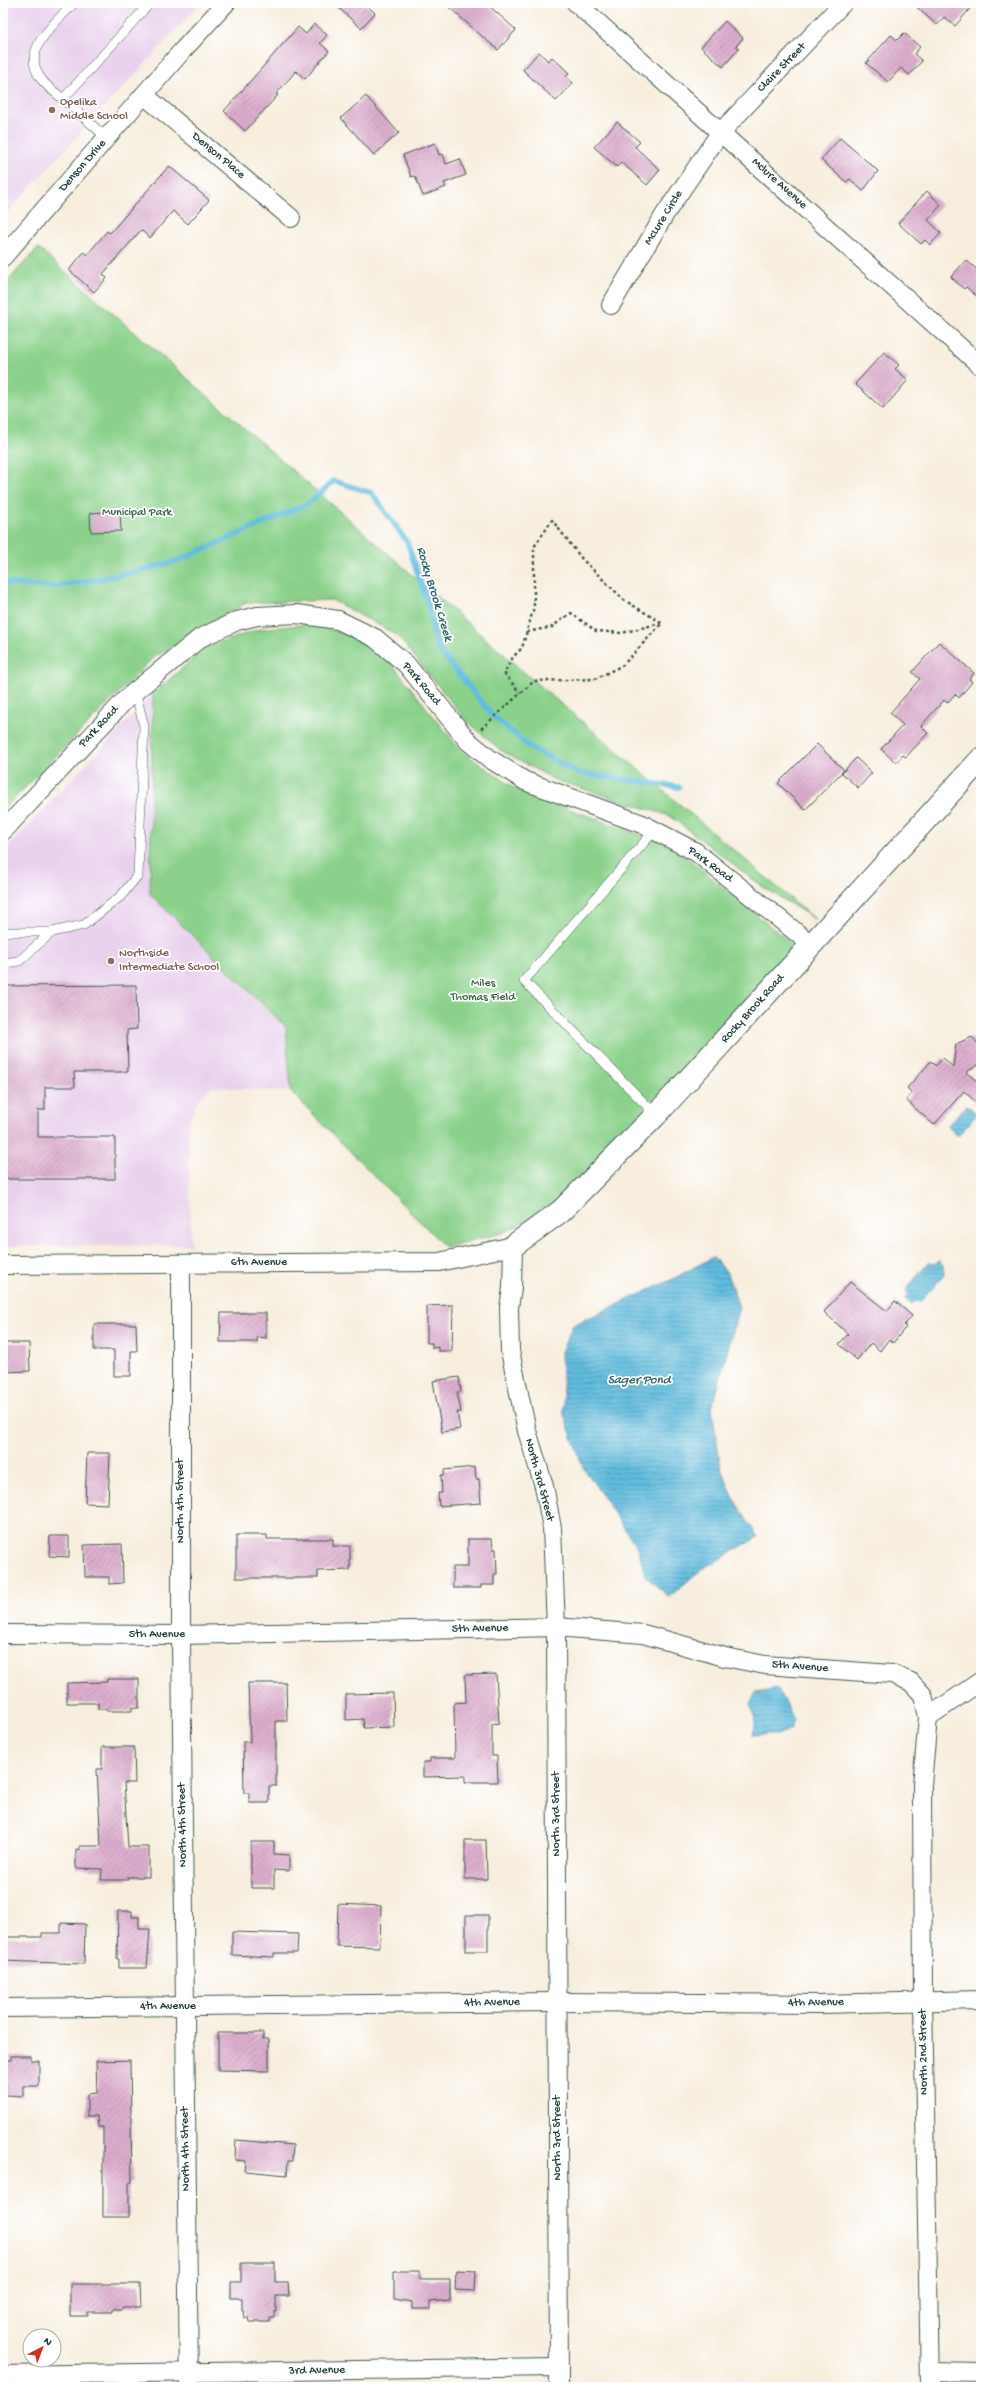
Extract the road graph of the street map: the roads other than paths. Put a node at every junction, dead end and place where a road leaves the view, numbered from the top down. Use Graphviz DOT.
graph roads {
  1 [pos="74,3"];
  2 [pos="150,3"];
  3 [pos="226,3"];
  4 [pos="576,3"];
  5 [pos="843,3"];
  6 [pos="144,95"];
  7 [pos="63,99"];
  8 [pos="720,133"];
  9 [pos="107,138"];
  10 [pos="291,218"];
  11 [pos="3,257"];
  12 [pos="610,305"];
  13 [pos="981,366"];
  14 [pos="135,690"];
  15 [pos="981,759"];
  16 [pos="3,831"];
  17 [pos="654,831"];
  18 [pos="3,932"];
  19 [pos="52,932"];
  20 [pos="812,945"];
  21 [pos="3,963"];
  22 [pos="656,1115"];
  23 [pos="513,1246"];
  24 [pos="181,1264"];
  25 [pos="3,1265"];
  26 [pos="556,1627"];
  27 [pos="3,1634"];
  28 [pos="181,1635"];
  29 [pos="981,1681"];
  30 [pos="928,1717"];
  31 [pos="923,2000"];
  32 [pos="981,2000"];
  33 [pos="558,2002"];
  34 [pos="185,2007"];
  35 [pos="3,2008"];
  36 [pos="559,2367"];
  37 [pos="981,2372"];
  38 [pos="3,2375"];
  39 [pos="930,2379"];
  40 [pos="189,2380"];
  41 [pos="559,2387"];
  1 -- 7 [label="lane"];
  2 -- 7 [label="lane"];
  3 -- 6 [label="street, Denson Drive"];
  4 -- 8 [label="street, Mclure Avenue"];
  5 -- 8 [label="street, Claire Street"];
  6 -- 9 [label="street, Denson Drive"];
  6 -- 10 [label="street, Denson Place"];
  7 -- 9 [label="lane"];
  8 -- 12 [label="street, McLure Circle"];
  8 -- 13 [label="street, Mclure Avenue"];
  9 -- 11 [label="street, Denson Drive"];
  14 -- 16 [label="street, Park Road"];
  14 -- 17 [label="street, Park Road"];
  14 -- 19 [label="lane"];
  15 -- 20 [label="street, Rocky Brook Road"];
  17 -- 20 [label="street, Park Road"];
  17 -- 22 [label="lane"];
  18 -- 19 [label="lane"];
  19 -- 21 [label="lane"];
  20 -- 22 [label="street, Rocky Brook Road"];
  22 -- 23 [label="street, Rocky Brook Road"];
  23 -- 24 [label="street, 6th Avenue"];
  23 -- 26 [label="street, North 3rd Street"];
  24 -- 25 [label="street, 6th Avenue"];
  24 -- 28 [label="street, North 4th Street"];
  26 -- 28 [label="street, 5th Avenue"];
  26 -- 30 [label="street, 5th Avenue"];
  26 -- 33 [label="street, North 3rd Street"];
  27 -- 28 [label="street, 5th Avenue"];
  28 -- 34 [label="street, North 4th Street"];
  29 -- 30 [label="street"];
  30 -- 31 [label="street, North 2nd Street"];
  31 -- 32 [label="street, 4th Avenue"];
  31 -- 33 [label="street, 4th Avenue"];
  31 -- 39 [label="street, North 2nd Street"];
  33 -- 34 [label="street, 4th Avenue"];
  33 -- 36 [label="street, North 3rd Street"];
  34 -- 35 [label="street, 4th Avenue"];
  34 -- 40 [label="street, North 4th Street"];
  36 -- 40 [label="street, 3rd Avenue"];
  36 -- 41 [label="street, North 3rd Street"];
  37 -- 39 [label="street"];
  38 -- 40 [label="street, 3rd Avenue"];
}
